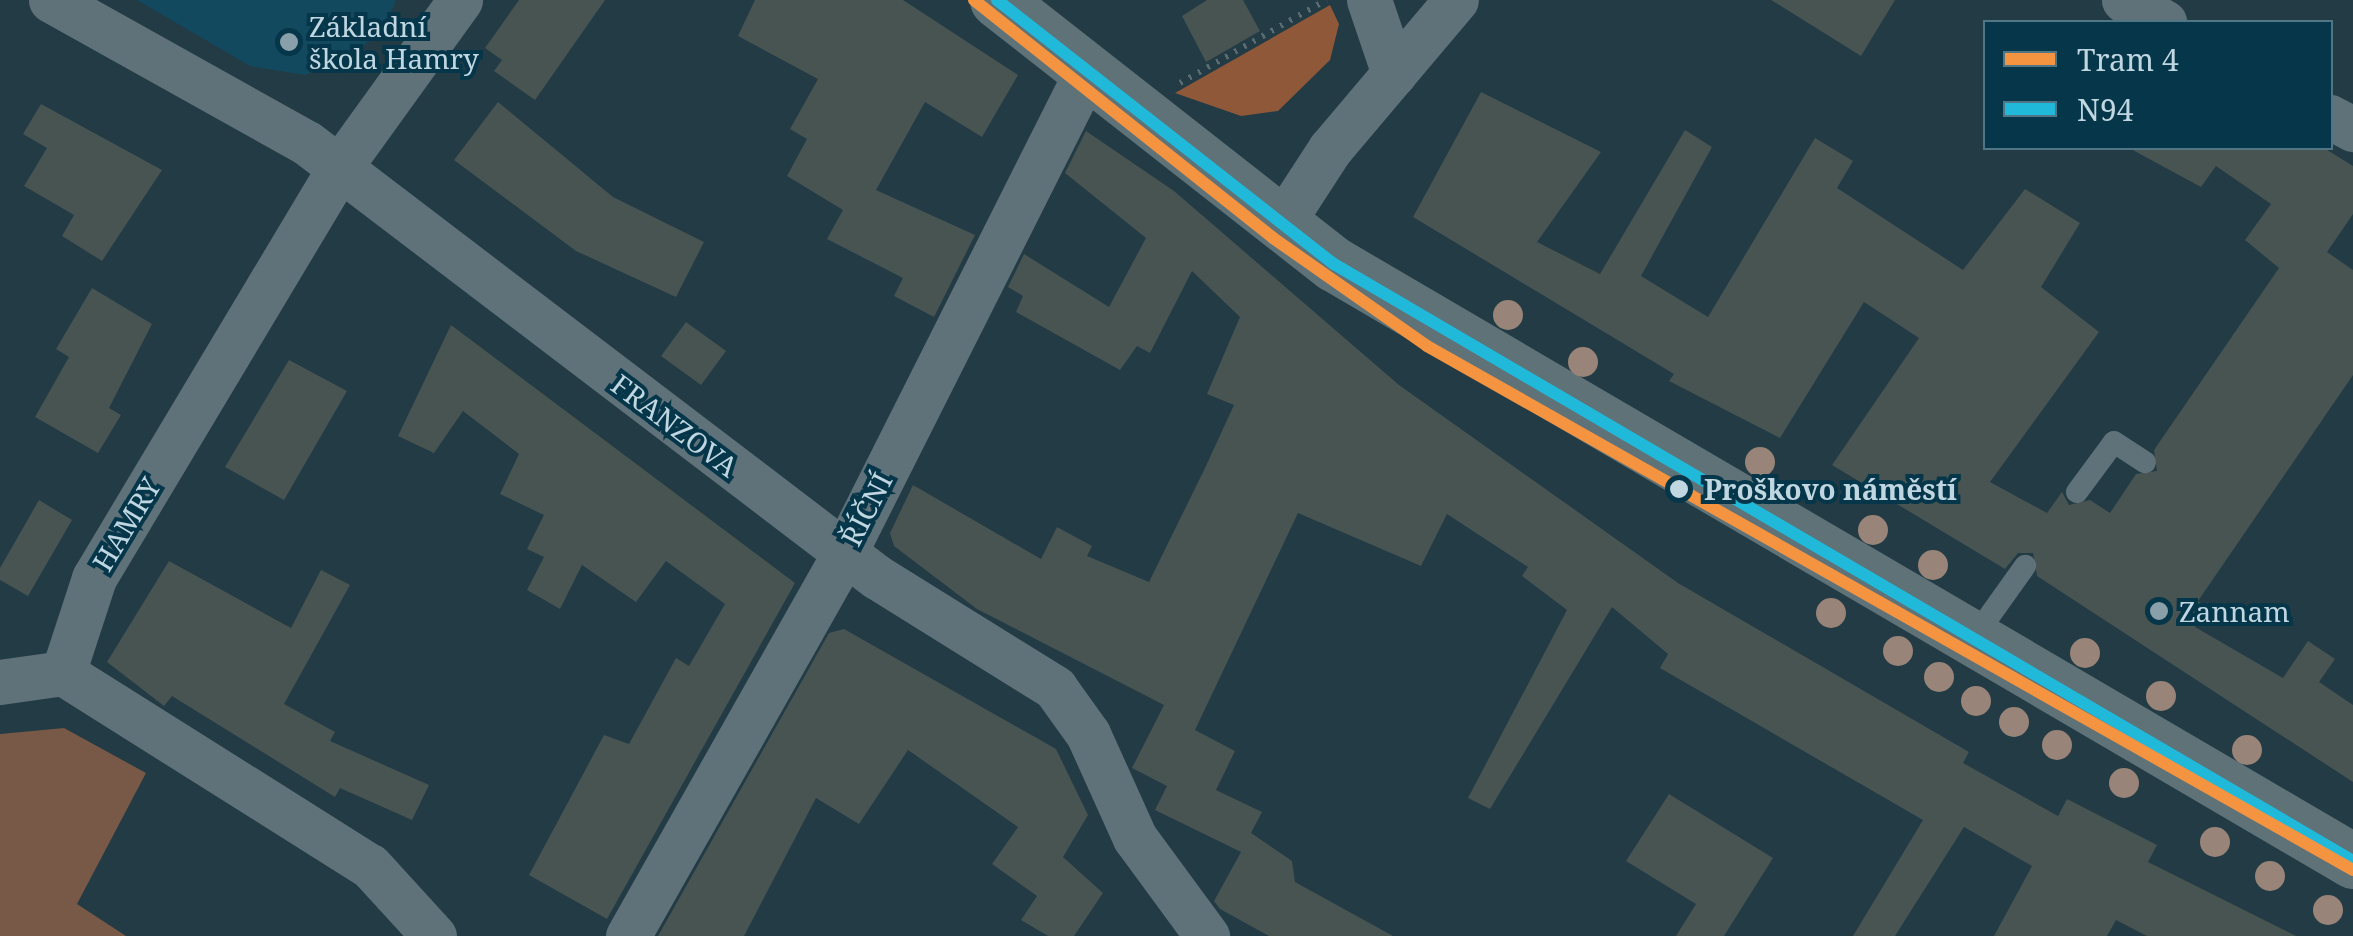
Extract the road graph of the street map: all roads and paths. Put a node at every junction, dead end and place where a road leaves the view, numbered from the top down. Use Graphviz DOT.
graph roads {
  1 [pos="52,0"];
  2 [pos="460,0"];
  3 [pos="997,0"];
  4 [pos="1327,0"];
  5 [pos="1368,0"];
  6 [pos="1456,0"];
  7 [pos="2124,0"];
  8 [pos="2160,20"];
  9 [pos="1086,73"];
  10 [pos="1394,74"];
  11 [pos="1162,93"];
  12 [pos="339,168"];
  13 [pos="1280,226"];
  14 [pos="2145,462"];
  15 [pos="2077,492"];
  16 [pos="845,552"];
  17 [pos="2025,566"];
  18 [pos="1972,640"];
  19 [pos="63,674"];
  20 [pos="0,682"];
  21 [pos="2353,861"];
  22 [pos="434,936"];
  23 [pos="628,936"];
  24 [pos="1207,936"];
  1 -- 12 [label="street, FRANZOVA"];
  2 -- 12 [label="street, HAMRY"];
  3 -- 9 [label="main road"];
  4 -- 11 [label="path"];
  5 -- 10 [label="street"];
  6 -- 10 [label="street"];
  7 -- 8 [label="street"];
  9 -- 13 [label="main road"];
  9 -- 16 [label="street, ŘÍČNÍ"];
  10 -- 13 [label="street"];
  12 -- 16 [label="street, FRANZOVA"];
  12 -- 19 [label="street, HAMRY"];
  13 -- 18 [label="main road"];
  14 -- 15 [label="lane"];
  16 -- 23 [label="street, ŘÍČNÍ"];
  16 -- 24 [label="street, FRANZOVA"];
  17 -- 18 [label="lane"];
  18 -- 21 [label="main road"];
  19 -- 20 [label="street"];
  19 -- 22 [label="street"];
}
